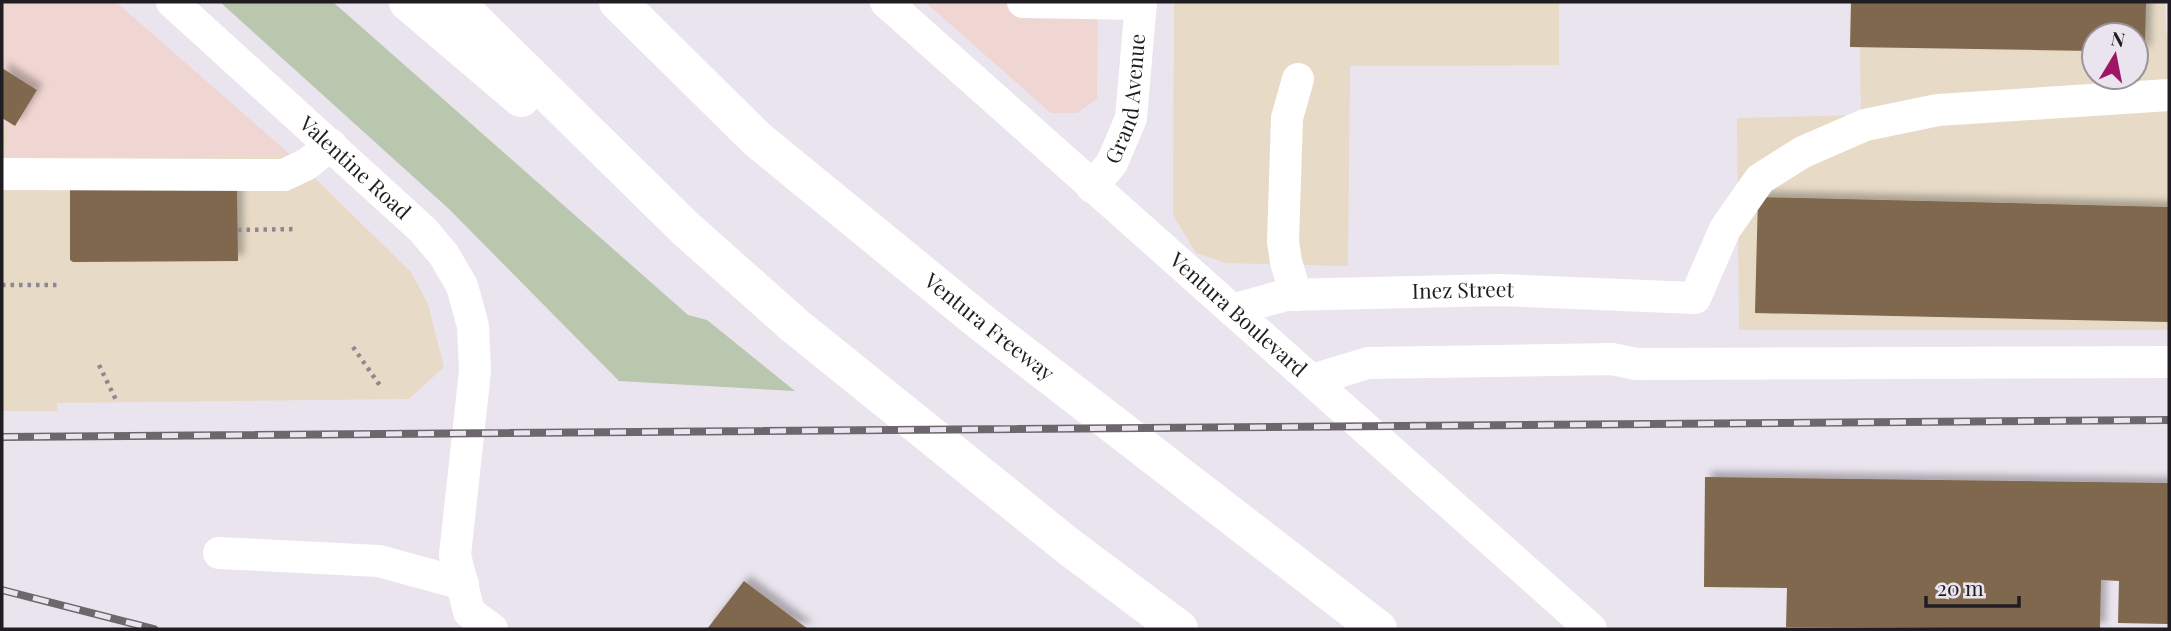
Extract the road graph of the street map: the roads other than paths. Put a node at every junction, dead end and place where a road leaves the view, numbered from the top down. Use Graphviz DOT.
graph roads {
  1 [pos="172,2"];
  2 [pos="408,2"];
  3 [pos="455,2"];
  4 [pos="618,2"];
  5 [pos="1023,2"];
  6 [pos="1141,3"];
  7 [pos="893,4"];
  8 [pos="1298,79"];
  9 [pos="2169,95"];
  10 [pos="331,145"];
  11 [pos="2,174"];
  12 [pos="1092,187"];
  13 [pos="685,228"];
  14 [pos="1296,295"];
  15 [pos="1231,310"];
  16 [pos="2169,362"];
  17 [pos="1312,380"];
  18 [pos="219,553"];
  19 [pos="463,584"];
  20 [pos="492,629"];
  21 [pos="1179,629"];
  22 [pos="1378,629"];
  23 [pos="1591,629"];
  1 -- 10 [label="street, Valentine Road"];
  2 -- 13 [label="highway"];
  3 -- 13 [label="highway"];
  4 -- 22 [label="highway, Ventura Freeway"];
  5 -- 6 [label="street"];
  6 -- 12 [label="street, Grand Avenue"];
  7 -- 12 [label="street, Ventura Boulevard"];
  8 -- 14 [label="street"];
  9 -- 14 [label="street, Inez Street"];
  10 -- 11 [label="street"];
  10 -- 19 [label="street, Valentine Road"];
  12 -- 15 [label="street, Ventura Boulevard"];
  13 -- 21 [label="highway"];
  14 -- 15 [label="street, Inez Street"];
  15 -- 17 [label="street, Ventura Boulevard"];
  16 -- 17 [label="street"];
  17 -- 23 [label="street, Ventura Boulevard"];
  18 -- 19 [label="street"];
  19 -- 20 [label="street, Valentine Road"];
}
